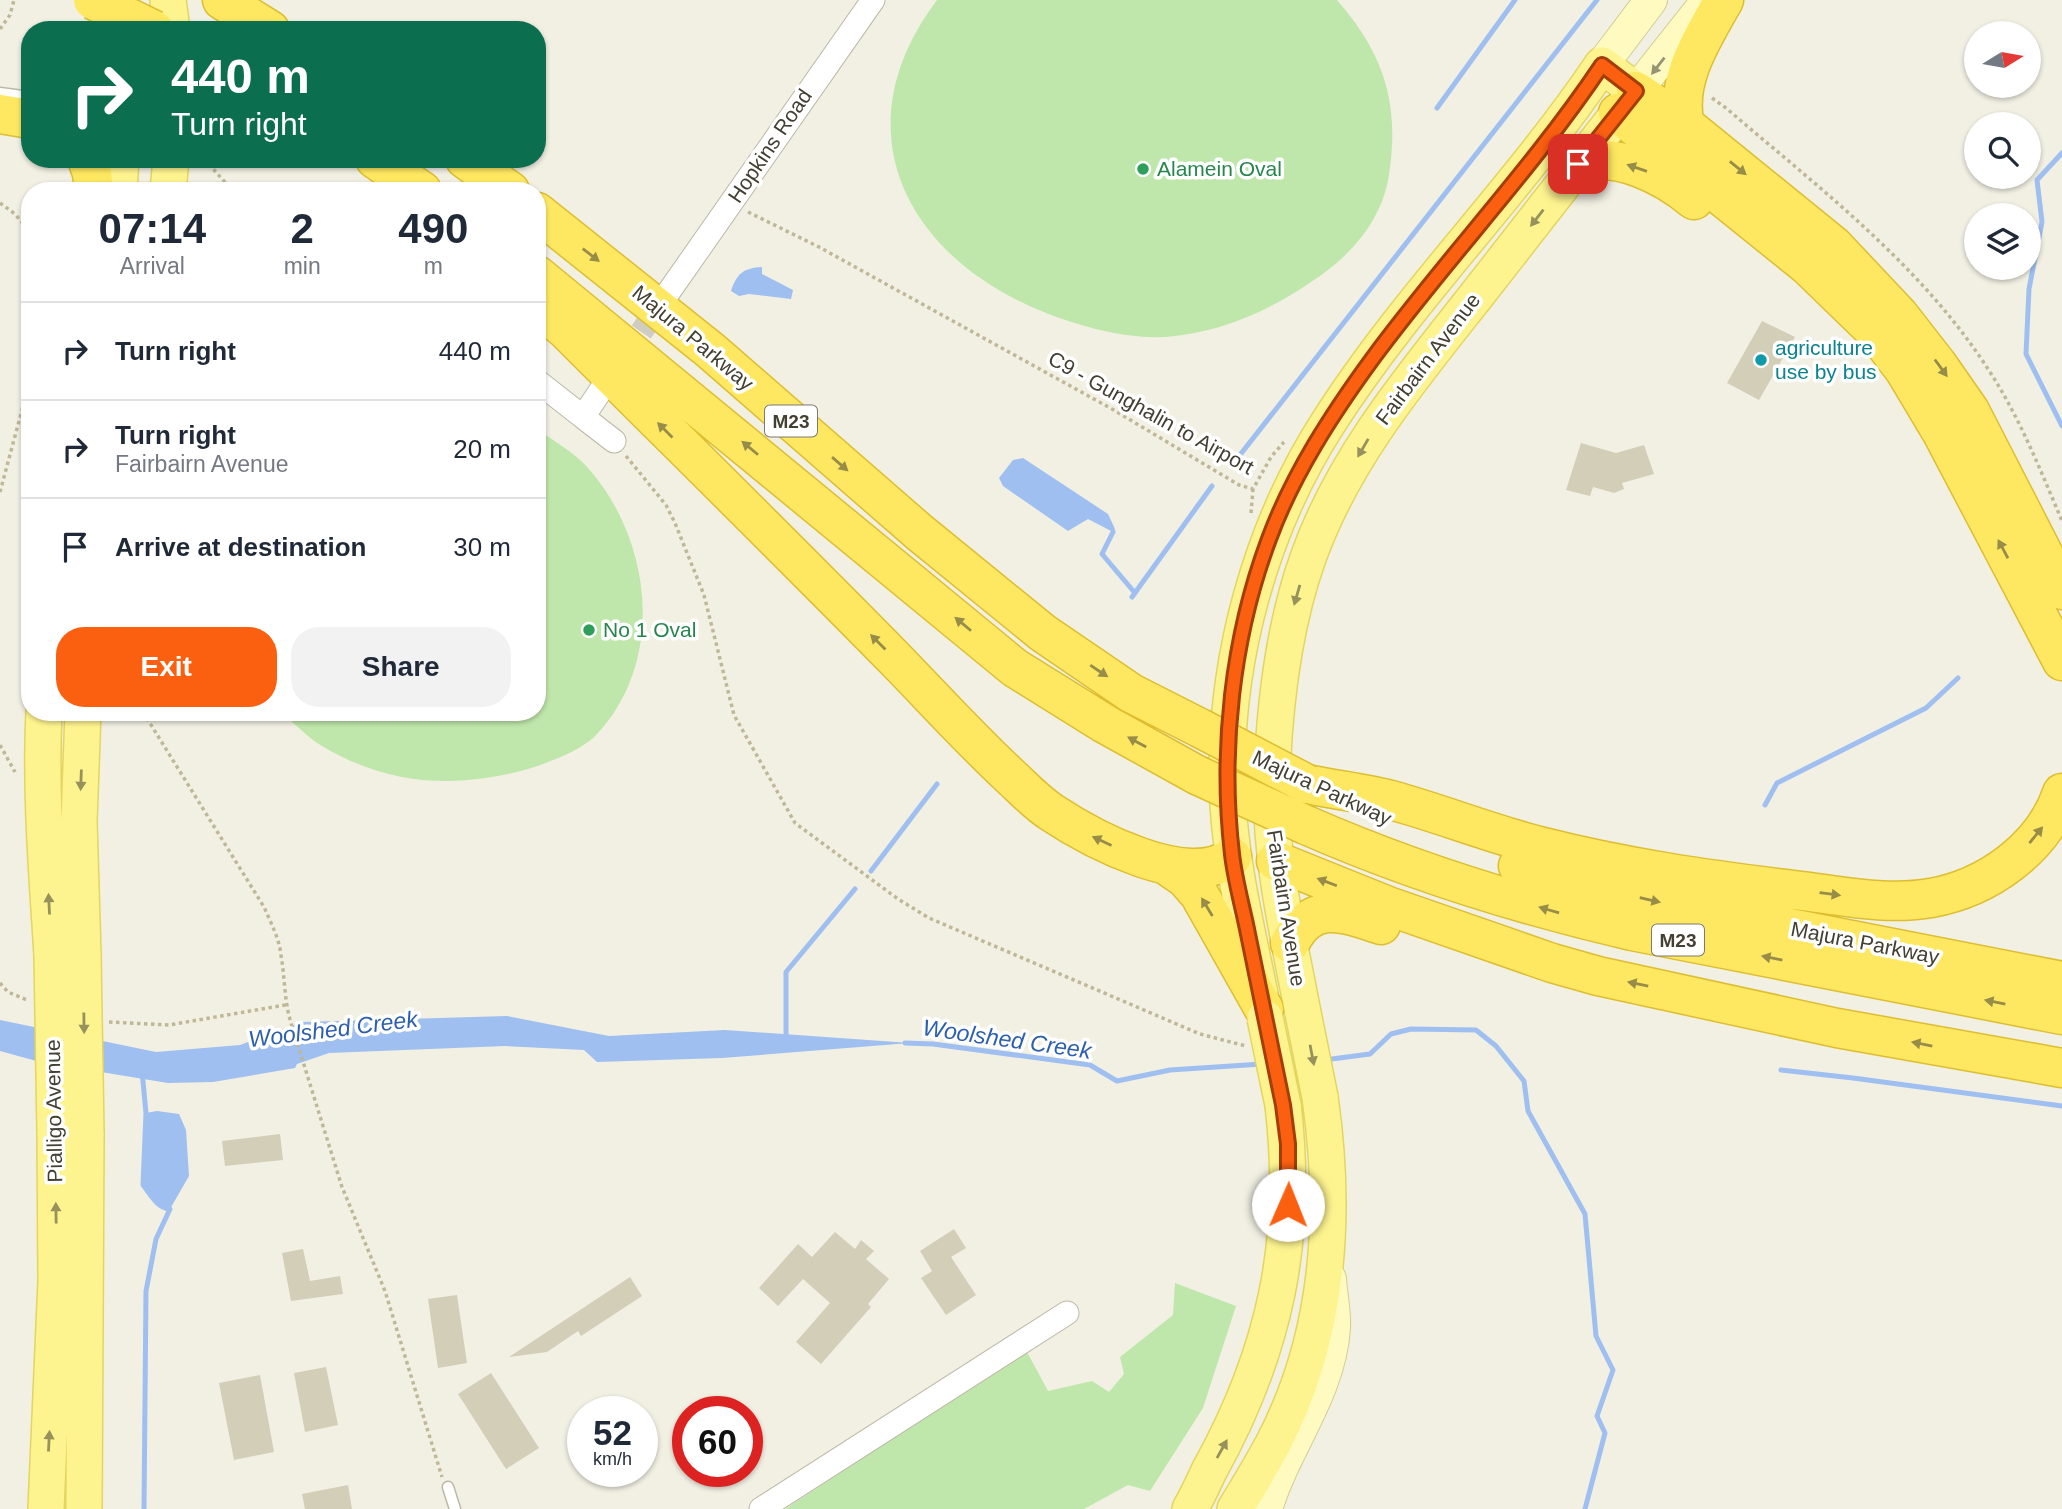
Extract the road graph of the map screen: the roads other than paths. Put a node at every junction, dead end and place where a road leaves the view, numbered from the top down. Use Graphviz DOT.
graph roads {
  1 [pos="93,0"];
  2 [pos="117,0"];
  3 [pos="222,0"];
  4 [pos="873,0"];
  5 [pos="1651,0"];
  6 [pos="1708,0"];
  7 [pos="1724,0"];
  8 [pos="165,19"];
  9 [pos="118,21"];
  10 [pos="256,21"];
  11 [pos="1594,77"];
  12 [pos="0,93"];
  13 [pos="21,96"];
  14 [pos="1627,102"];
  15 [pos="0,114"];
  16 [pos="21,118"];
  17 [pos="1685,125"];
  18 [pos="1578,164"];
  19 [pos="381,168"];
  20 [pos="478,168"];
  21 [pos="406,182"];
  22 [pos="498,182"];
  23 [pos="546,219"];
  24 [pos="546,282"];
  25 [pos="668,293"];
  26 [pos="546,313"];
  27 [pos="1874,330"];
  28 [pos="603,387"];
  29 [pos="546,388"];
  30 [pos="583,417"];
  31 [pos="614,442"];
  32 [pos="2062,590"];
  33 [pos="2062,661"];
  34 [pos="44,721"];
  35 [pos="83,721"];
  36 [pos="1307,785"];
  37 [pos="2062,793"];
  38 [pos="1251,854"];
  39 [pos="1166,865"];
  40 [pos="1290,943"];
  41 [pos="67,955"];
  42 [pos="1552,963"];
  43 [pos="2062,981"];
  44 [pos="2062,1015"];
  45 [pos="1261,1024"];
  46 [pos="2062,1068"];
  47 [pos="70,1134"];
  48 [pos="86,1244"];
  49 [pos="1328,1246"];
  50 [pos="1067,1313"];
  51 [pos="447,1488"];
  52 [pos="46,1509"];
  53 [pos="84,1509"];
  54 [pos="105,1509"];
  55 [pos="455,1509"];
  56 [pos="761,1509"];
  57 [pos="1189,1509"];
  58 [pos="1236,1509"];
  59 [pos="1266,1509"];
  1 -- 8 [label="highway, bridge"];
  2 -- 9 [label="main road"];
  3 -- 10 [label="highway"];
  4 -- 25 [label="street, Hopkins Road"];
  5 -- 11 [label="main road, Fairbairn Avenue"];
  6 -- 14 [label="main road, Fairbairn Avenue, one-way"];
  7 -- 17 [label="highway"];
  11 -- 14 [label="main road"];
  11 -- 38 [label="main road, Fairbairn Avenue"];
  12 -- 13 [label="lane"];
  14 -- 17 [label="highway"];
  14 -- 18 [label="main road, Fairbairn Avenue"];
  14 -- 27 [label="highway"];
  15 -- 16 [label="highway"];
  17 -- 32 [label="highway, one-way"];
  27 -- 18 [label="highway, one-way"];
  18 -- 38 [label="main road, Fairbairn Avenue, one-way"];
  19 -- 21 [label="highway"];
  20 -- 22 [label="highway"];
  23 -- 36 [label="highway, Majura Parkway / M23, one-way, bridge"];
  44 -- 24 [label="highway, Majura Parkway / M23, one-way, bridge"];
  39 -- 26 [label="highway, one-way"];
  33 -- 27 [label="highway, one-way"];
  28 -- 30 [label="street"];
  29 -- 30 [label="street"];
  30 -- 31 [label="street"];
  41 -- 34 [label="main road, Pialligo Avenue, one-way"];
  35 -- 41 [label="main road, Pialligo Avenue, one-way"];
  36 -- 37 [label="highway, one-way"];
  36 -- 43 [label="highway, Majura Parkway / M23, one-way"];
  38 -- 39 [label="highway"];
  38 -- 40 [label="main road, Fairbairn Avenue"];
  42 -- 38 [label="highway, one-way"];
  38 -- 45 [label="main road, Fairbairn Avenue"];
  45 -- 39 [label="highway, one-way"];
  40 -- 42 [label="highway"];
  40 -- 49 [label="main road, Fairbairn Avenue, one-way, bridge"];
  41 -- 47 [label="main road, Pialligo Avenue, bridge"];
  46 -- 42 [label="highway, one-way"];
  57 -- 45 [label="main road, Fairbairn Avenue, one-way, bridge"];
  47 -- 48 [label="main road, Pialligo Avenue"];
  52 -- 47 [label="main road, Pialligo Avenue, one-way"];
  48 -- 53 [label="main road, Pialligo Avenue"];
  48 -- 54 [label="main road"];
  49 -- 58 [label="main road, Fairbairn Avenue"];
  49 -- 59 [label="main road"];
  50 -- 56 [label="street"];
  51 -- 55 [label="lane"];
}
